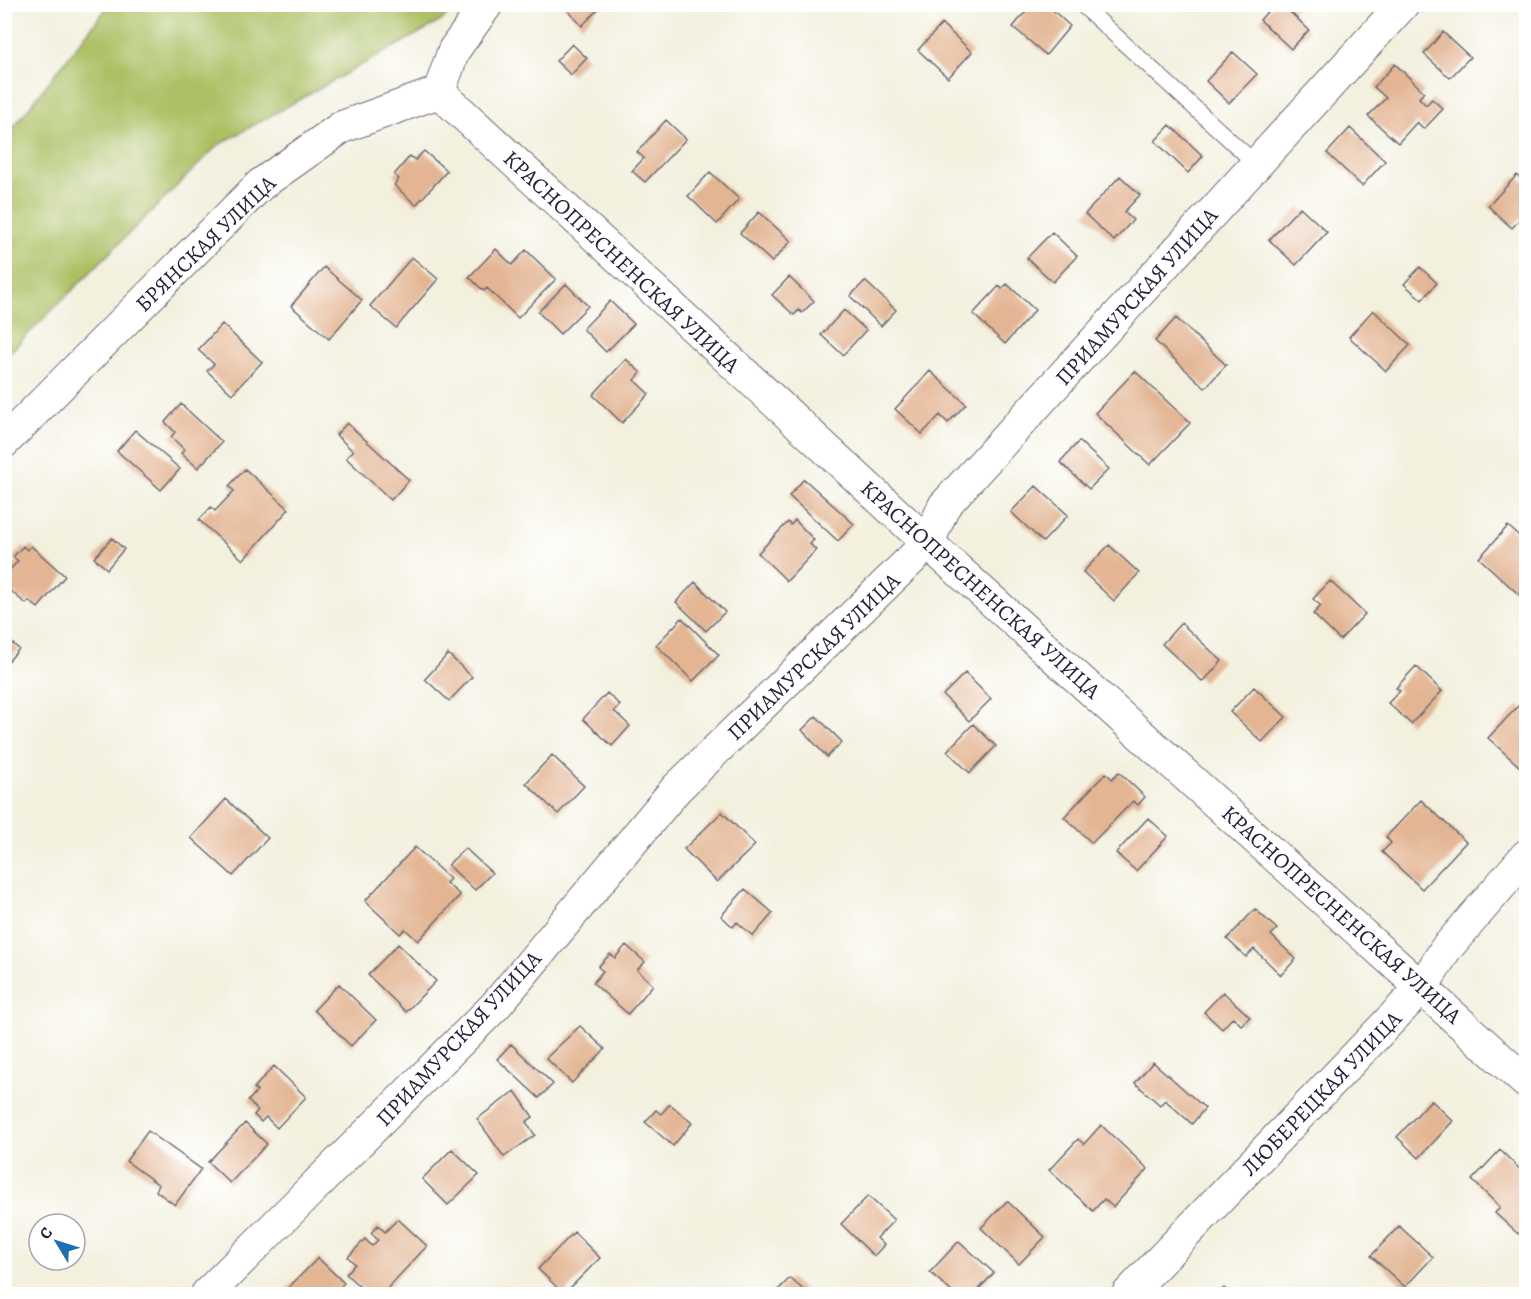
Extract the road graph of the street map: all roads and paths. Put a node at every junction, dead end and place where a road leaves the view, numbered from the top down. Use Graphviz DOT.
graph roads {
  1 [pos="487,4"];
  2 [pos="1081,4"];
  3 [pos="1403,4"];
  4 [pos="439,92"];
  5 [pos="1256,164"];
  6 [pos="4,442"];
  7 [pos="928,543"];
  8 [pos="1527,856"];
  9 [pos="1423,986"];
  10 [pos="1527,1082"];
  11 [pos="207,1294"];
  12 [pos="1128,1294"];
  1 -- 4 [label="street"];
  2 -- 5 [label="lane"];
  3 -- 5 [label="street, ПРИАМУРСКАЯ УЛИЦА"];
  4 -- 6 [label="street, БРЯНСКАЯ УЛИЦА"];
  4 -- 7 [label="street, КРАСНОПРЕСНЕНСКАЯ УЛИЦА"];
  5 -- 7 [label="street, ПРИАМУРСКАЯ УЛИЦА"];
  7 -- 9 [label="street, КРАСНОПРЕСНЕНСКАЯ УЛИЦА"];
  7 -- 11 [label="street, ПРИАМУРСКАЯ УЛИЦА"];
  8 -- 9 [label="street, ЛЮБЕРЕЦКАЯ УЛИЦА"];
  9 -- 10 [label="street, КРАСНОПРЕСНЕНСКАЯ УЛИЦА"];
  9 -- 12 [label="street, ЛЮБЕРЕЦКАЯ УЛИЦА"];
}
